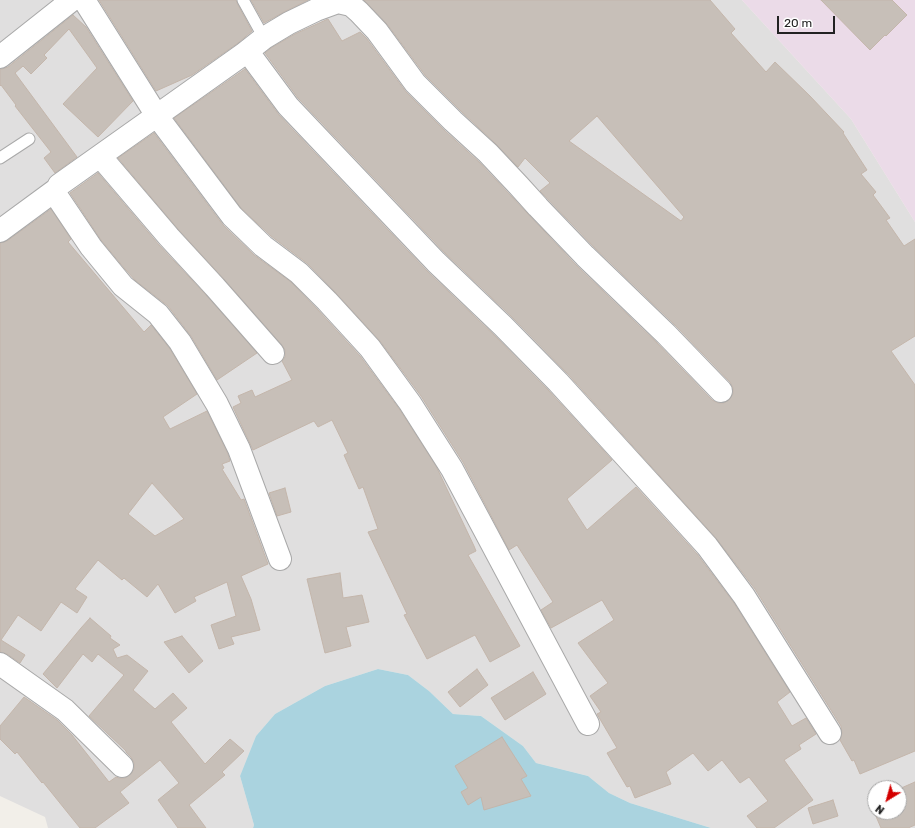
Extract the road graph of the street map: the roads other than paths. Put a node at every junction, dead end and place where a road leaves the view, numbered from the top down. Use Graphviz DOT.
graph roads {
  1 [pos="72,0"];
  2 [pos="84,0"];
  3 [pos="243,0"];
  4 [pos="264,38"];
  5 [pos="245,53"];
  6 [pos="0,57"];
  7 [pos="157,116"];
  8 [pos="29,139"];
  9 [pos="100,156"];
  10 [pos="0,158"];
  11 [pos="57,189"];
  12 [pos="0,231"];
  13 [pos="273,353"];
  14 [pos="721,391"];
  15 [pos="280,559"];
  16 [pos="0,664"];
  17 [pos="588,724"];
  18 [pos="830,733"];
  19 [pos="122,766"];
  1 -- 6 [label="street"];
  2 -- 7 [label="street"];
  3 -- 4 [label="lane"];
  4 -- 5 [label="street"];
  4 -- 14 [label="street"];
  5 -- 7 [label="street"];
  5 -- 18 [label="street"];
  7 -- 9 [label="street"];
  7 -- 17 [label="street"];
  8 -- 10 [label="lane"];
  9 -- 11 [label="street"];
  9 -- 13 [label="street"];
  11 -- 12 [label="street"];
  11 -- 15 [label="street"];
  16 -- 19 [label="street"];
}
